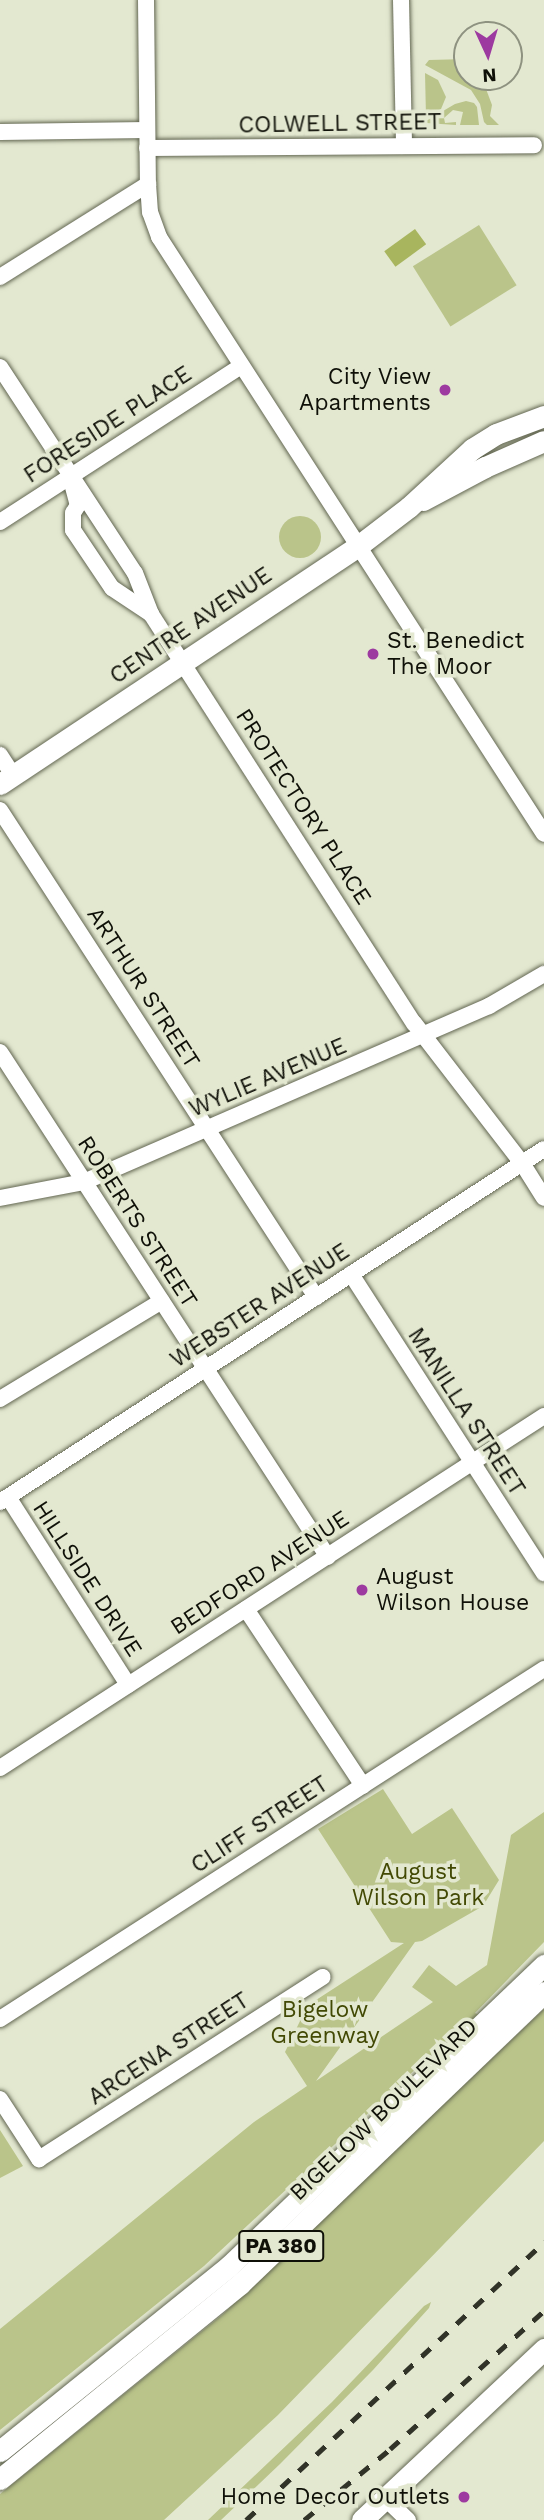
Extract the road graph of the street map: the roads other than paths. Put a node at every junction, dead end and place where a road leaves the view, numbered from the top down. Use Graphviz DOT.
graph roads {
  1 [pos="146,0"];
  2 [pos="401,0"];
  3 [pos="147,130"];
  4 [pos="0,132"];
  5 [pos="534,145"];
  6 [pos="404,146"];
  7 [pos="148,149"];
  8 [pos="148,184"];
  9 [pos="0,277"];
  10 [pos="241,366"];
  11 [pos="0,367"];
  12 [pos="544,416"];
  13 [pos="544,441"];
  14 [pos="71,476"];
  15 [pos="409,508"];
  16 [pos="94,511"];
  17 [pos="0,522"];
  18 [pos="71,523"];
  19 [pos="358,546"];
  20 [pos="139,580"];
  21 [pos="119,594"];
  22 [pos="151,614"];
  23 [pos="183,664"];
  24 [pos="0,755"];
  25 [pos="6,779"];
  26 [pos="0,810"];
  27 [pos="544,834"];
  28 [pos="544,974"];
  29 [pos="424,1035"];
  30 [pos="0,1052"];
  31 [pos="207,1129"];
  32 [pos="544,1149"];
  33 [pos="522,1163"];
  34 [pos="84,1181"];
  35 [pos="0,1198"];
  36 [pos="544,1198"];
  37 [pos="351,1274"];
  38 [pos="316,1297"];
  39 [pos="162,1301"];
  40 [pos="206,1368"];
  41 [pos="0,1399"];
  42 [pos="544,1416"];
  43 [pos="472,1463"];
  44 [pos="4,1500"];
  45 [pos="328,1557"];
  46 [pos="544,1573"];
  47 [pos="246,1609"];
  48 [pos="544,1670"];
  49 [pos="128,1685"];
  50 [pos="0,1768"];
  51 [pos="363,1786"];
  52 [pos="544,1965"];
  53 [pos="323,1977"];
  54 [pos="544,1992"];
  55 [pos="0,2019"];
  56 [pos="0,2099"];
  57 [pos="544,2349"];
  58 [pos="0,2451"];
  59 [pos="0,2479"];
  60 [pos="385,2498"];
  61 [pos="362,2520"];
  62 [pos="408,2520"];
  1 -- 3 [label="street"];
  2 -- 6 [label="street"];
  3 -- 4 [label="street"];
  3 -- 7 [label="street"];
  5 -- 6 [label="street, COLWELL STREET"];
  6 -- 7 [label="street, COLWELL STREET"];
  7 -- 8 [label="street"];
  8 -- 9 [label="street"];
  8 -- 10 [label="street"];
  10 -- 14 [label="street, FORESIDE PLACE"];
  10 -- 19 [label="street"];
  11 -- 14 [label="street"];
  12 -- 15 [label="main road, CENTRE AVENUE"];
  13 -- 15 [label="main road, CENTRE AVENUE"];
  14 -- 16 [label="street"];
  14 -- 17 [label="street, FORESIDE PLACE"];
  14 -- 18 [label="street"];
  15 -- 19 [label="main road, CENTRE AVENUE"];
  16 -- 18 [label="street"];
  16 -- 20 [label="street"];
  18 -- 21 [label="street, PROTECTORY PLACE"];
  19 -- 23 [label="main road, CENTRE AVENUE"];
  19 -- 27 [label="street"];
  20 -- 21 [label="street"];
  20 -- 22 [label="street"];
  21 -- 22 [label="street, PROTECTORY PLACE"];
  22 -- 23 [label="street, PROTECTORY PLACE"];
  23 -- 25 [label="main road, CENTRE AVENUE"];
  23 -- 29 [label="street, PROTECTORY PLACE"];
  24 -- 25 [label="street"];
  26 -- 31 [label="street, ARTHUR STREET"];
  28 -- 29 [label="street, WYLIE AVENUE"];
  29 -- 31 [label="street, WYLIE AVENUE"];
  29 -- 33 [label="street, PROTECTORY PLACE"];
  30 -- 34 [label="street, ROBERTS STREET"];
  31 -- 34 [label="street, WYLIE AVENUE"];
  31 -- 38 [label="street, ARTHUR STREET"];
  32 -- 33 [label="street, WEBSTER AVENUE"];
  33 -- 36 [label="street, PROTECTORY PLACE"];
  33 -- 37 [label="street, WEBSTER AVENUE"];
  34 -- 35 [label="street, WYLIE AVENUE"];
  34 -- 39 [label="street, ROBERTS STREET"];
  37 -- 38 [label="street, WEBSTER AVENUE"];
  37 -- 43 [label="street, MANILLA STREET"];
  38 -- 40 [label="street, WEBSTER AVENUE"];
  39 -- 40 [label="street, ROBERTS STREET"];
  39 -- 41 [label="street"];
  40 -- 44 [label="street, WEBSTER AVENUE"];
  40 -- 45 [label="street, ROBERTS STREET"];
  42 -- 43 [label="street, BEDFORD AVENUE"];
  43 -- 45 [label="street, BEDFORD AVENUE"];
  43 -- 46 [label="street, MANILLA STREET"];
  44 -- 49 [label="street, HILLSIDE DRIVE"];
  45 -- 47 [label="street, BEDFORD AVENUE"];
  47 -- 49 [label="street, BEDFORD AVENUE"];
  47 -- 51 [label="street"];
  48 -- 51 [label="street, CLIFF STREET"];
  49 -- 50 [label="street, BEDFORD AVENUE"];
  51 -- 55 [label="street, CLIFF STREET"];
  52 -- 58 [label="main road, BIGELOW BOULEVARD / PA 380"];
  53 -- 56 [label="street, ARCENA STREET"];
  54 -- 59 [label="main road, BIGELOW BOULEVARD / PA 380"];
  57 -- 60 [label="main road"];
  60 -- 61 [label="main road"];
  60 -- 62 [label="street"];
}
